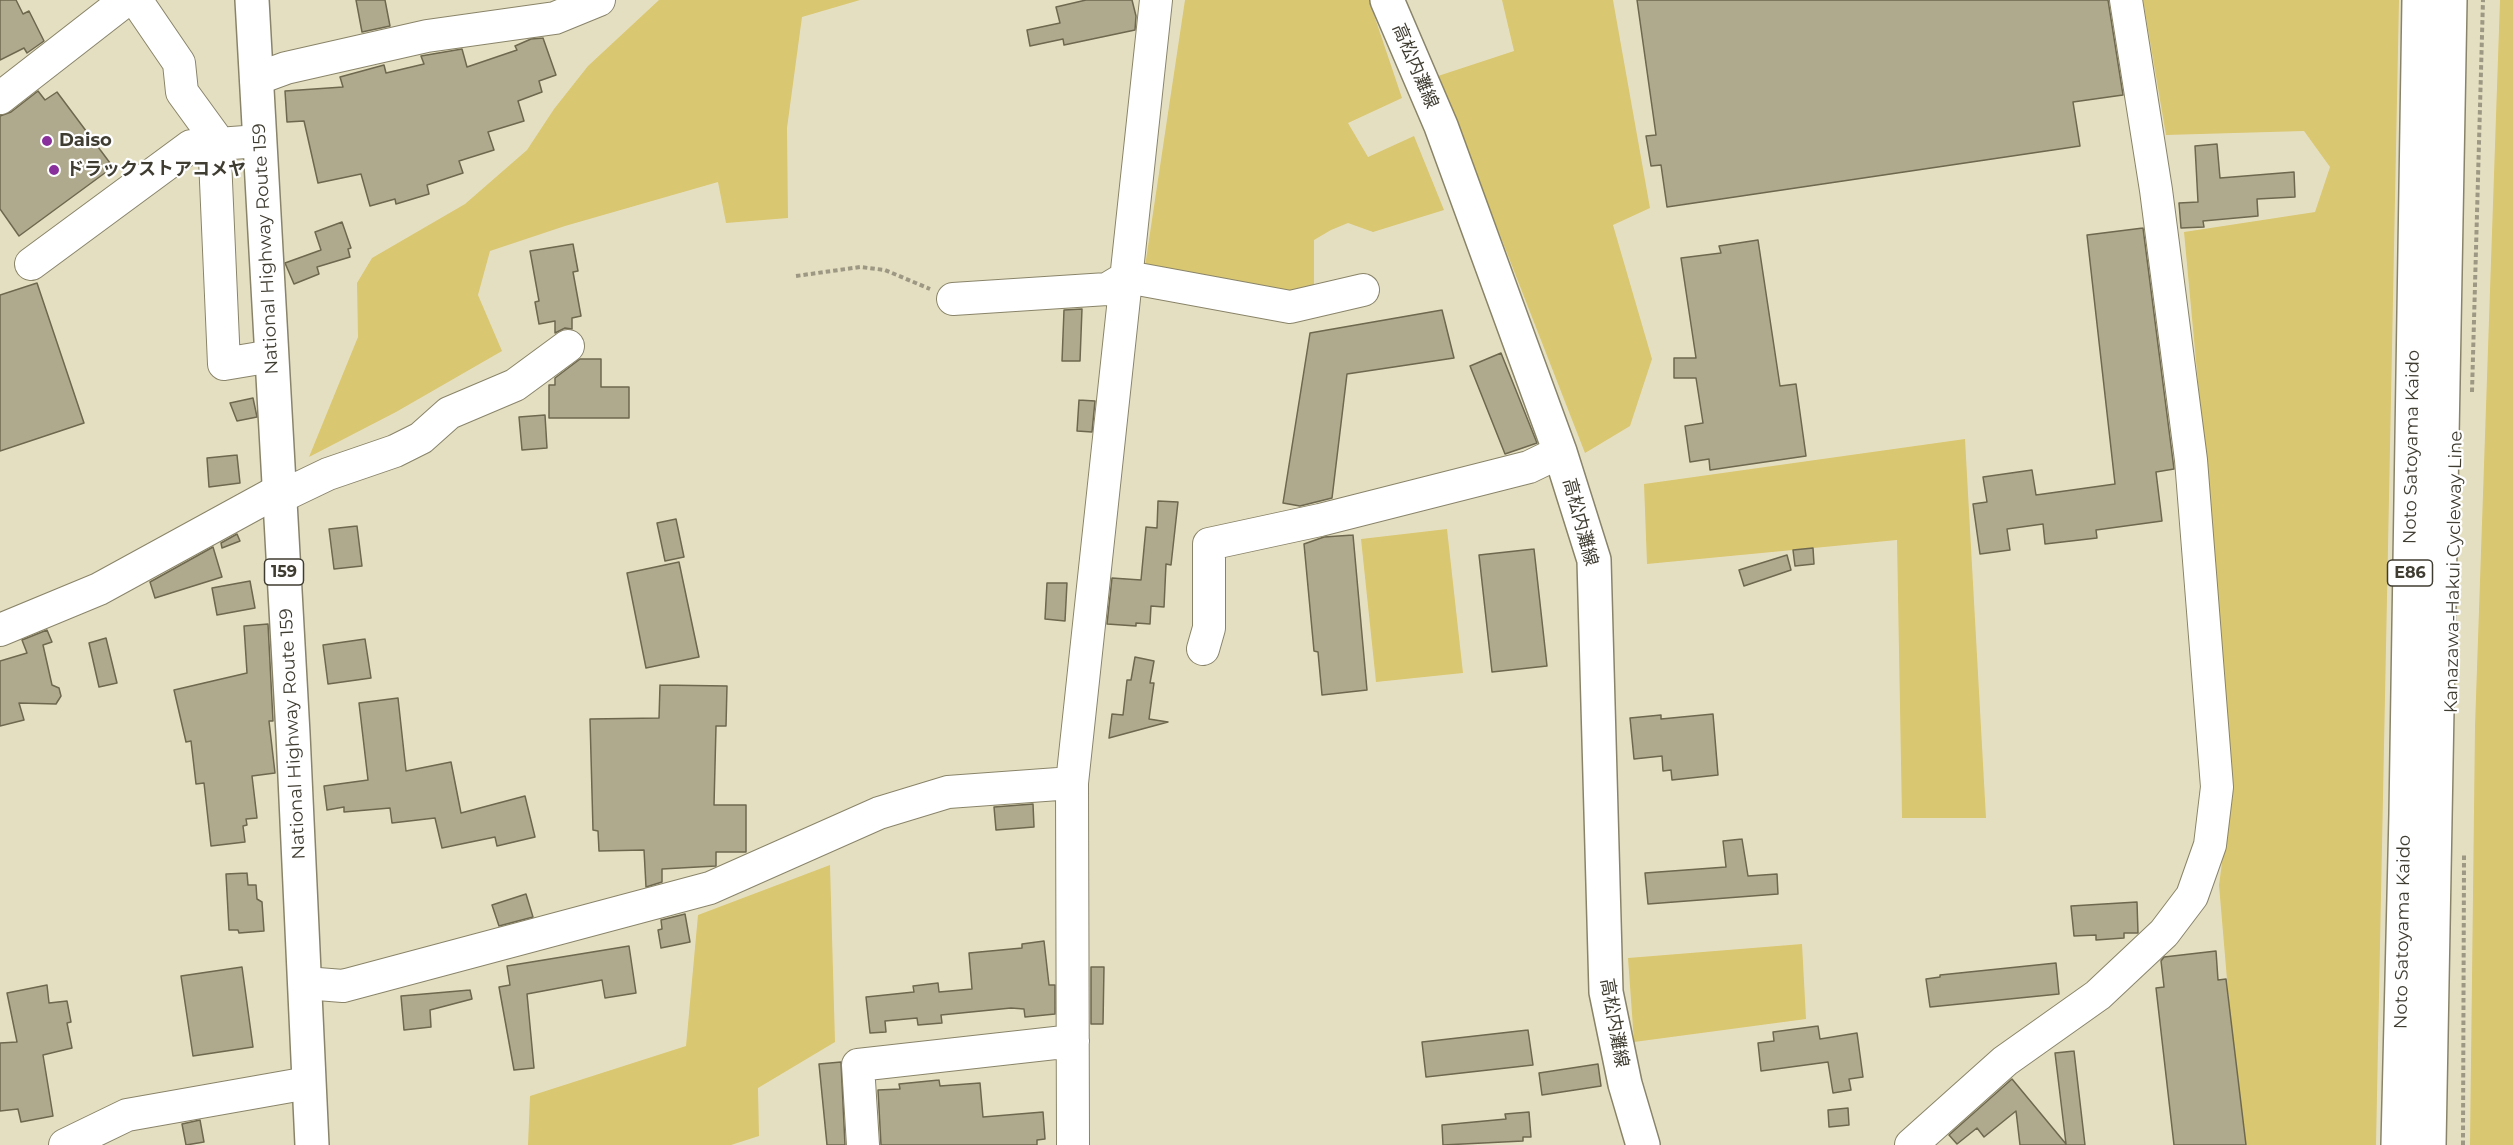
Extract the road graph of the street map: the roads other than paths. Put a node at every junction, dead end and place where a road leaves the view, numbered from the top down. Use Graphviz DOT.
graph roads {
  1 [pos="126,0"];
  2 [pos="136,0"];
  3 [pos="252,0"];
  4 [pos="598,0"];
  5 [pos="1156,0"];
  6 [pos="1387,0"];
  7 [pos="2126,0"];
  8 [pos="2419,0"];
  9 [pos="2450,0"];
  10 [pos="256,79"];
  11 [pos="0,98"];
  12 [pos="260,141"];
  13 [pos="214,144"];
  14 [pos="31,264"];
  15 [pos="1127,277"];
  16 [pos="1363,290"];
  17 [pos="953,299"];
  18 [pos="568,346"];
  19 [pos="272,356"];
  20 [pos="1560,452"];
  21 [pos="280,494"];
  22 [pos="0,630"];
  23 [pos="1203,649"];
  24 [pos="1072,783"];
  25 [pos="305,983"];
  26 [pos="1073,1041"];
  27 [pos="308,1083"];
  28 [pos="65,1145"];
  29 [pos="312,1145"];
  30 [pos="863,1145"];
  31 [pos="1073,1145"];
  32 [pos="1643,1145"];
  33 [pos="1911,1145"];
  34 [pos="2398,1145"];
  35 [pos="2429,1145"];
  1 -- 11 [label="street"];
  2 -- 13 [label="street"];
  3 -- 10 [label="main road, National Highway Route 159 / 159"];
  4 -- 10 [label="street"];
  5 -- 15 [label="street"];
  6 -- 20 [label="main road, 高松内灘線"];
  7 -- 33 [label="street"];
  8 -- 34 [label="main road, Noto Satoyama Kaido / E86"];
  9 -- 35 [label="main road, Noto Satoyama Kaido / E86"];
  10 -- 12 [label="main road, National Highway Route 159 / 159"];
  12 -- 13 [label="street"];
  12 -- 19 [label="main road, National Highway Route 159 / 159"];
  13 -- 14 [label="street"];
  13 -- 19 [label="street"];
  15 -- 16 [label="street"];
  15 -- 17 [label="street"];
  15 -- 24 [label="street"];
  18 -- 21 [label="street"];
  19 -- 21 [label="main road, National Highway Route 159 / 159"];
  20 -- 23 [label="street"];
  20 -- 32 [label="main road, 高松内灘線"];
  21 -- 22 [label="street"];
  21 -- 25 [label="main road, National Highway Route 159 / 159"];
  24 -- 25 [label="street"];
  24 -- 26 [label="street"];
  25 -- 27 [label="main road, National Highway Route 159 / 159"];
  26 -- 30 [label="street"];
  26 -- 31 [label="street"];
  27 -- 28 [label="street"];
  27 -- 29 [label="main road, National Highway Route 159 / 159"];
}
